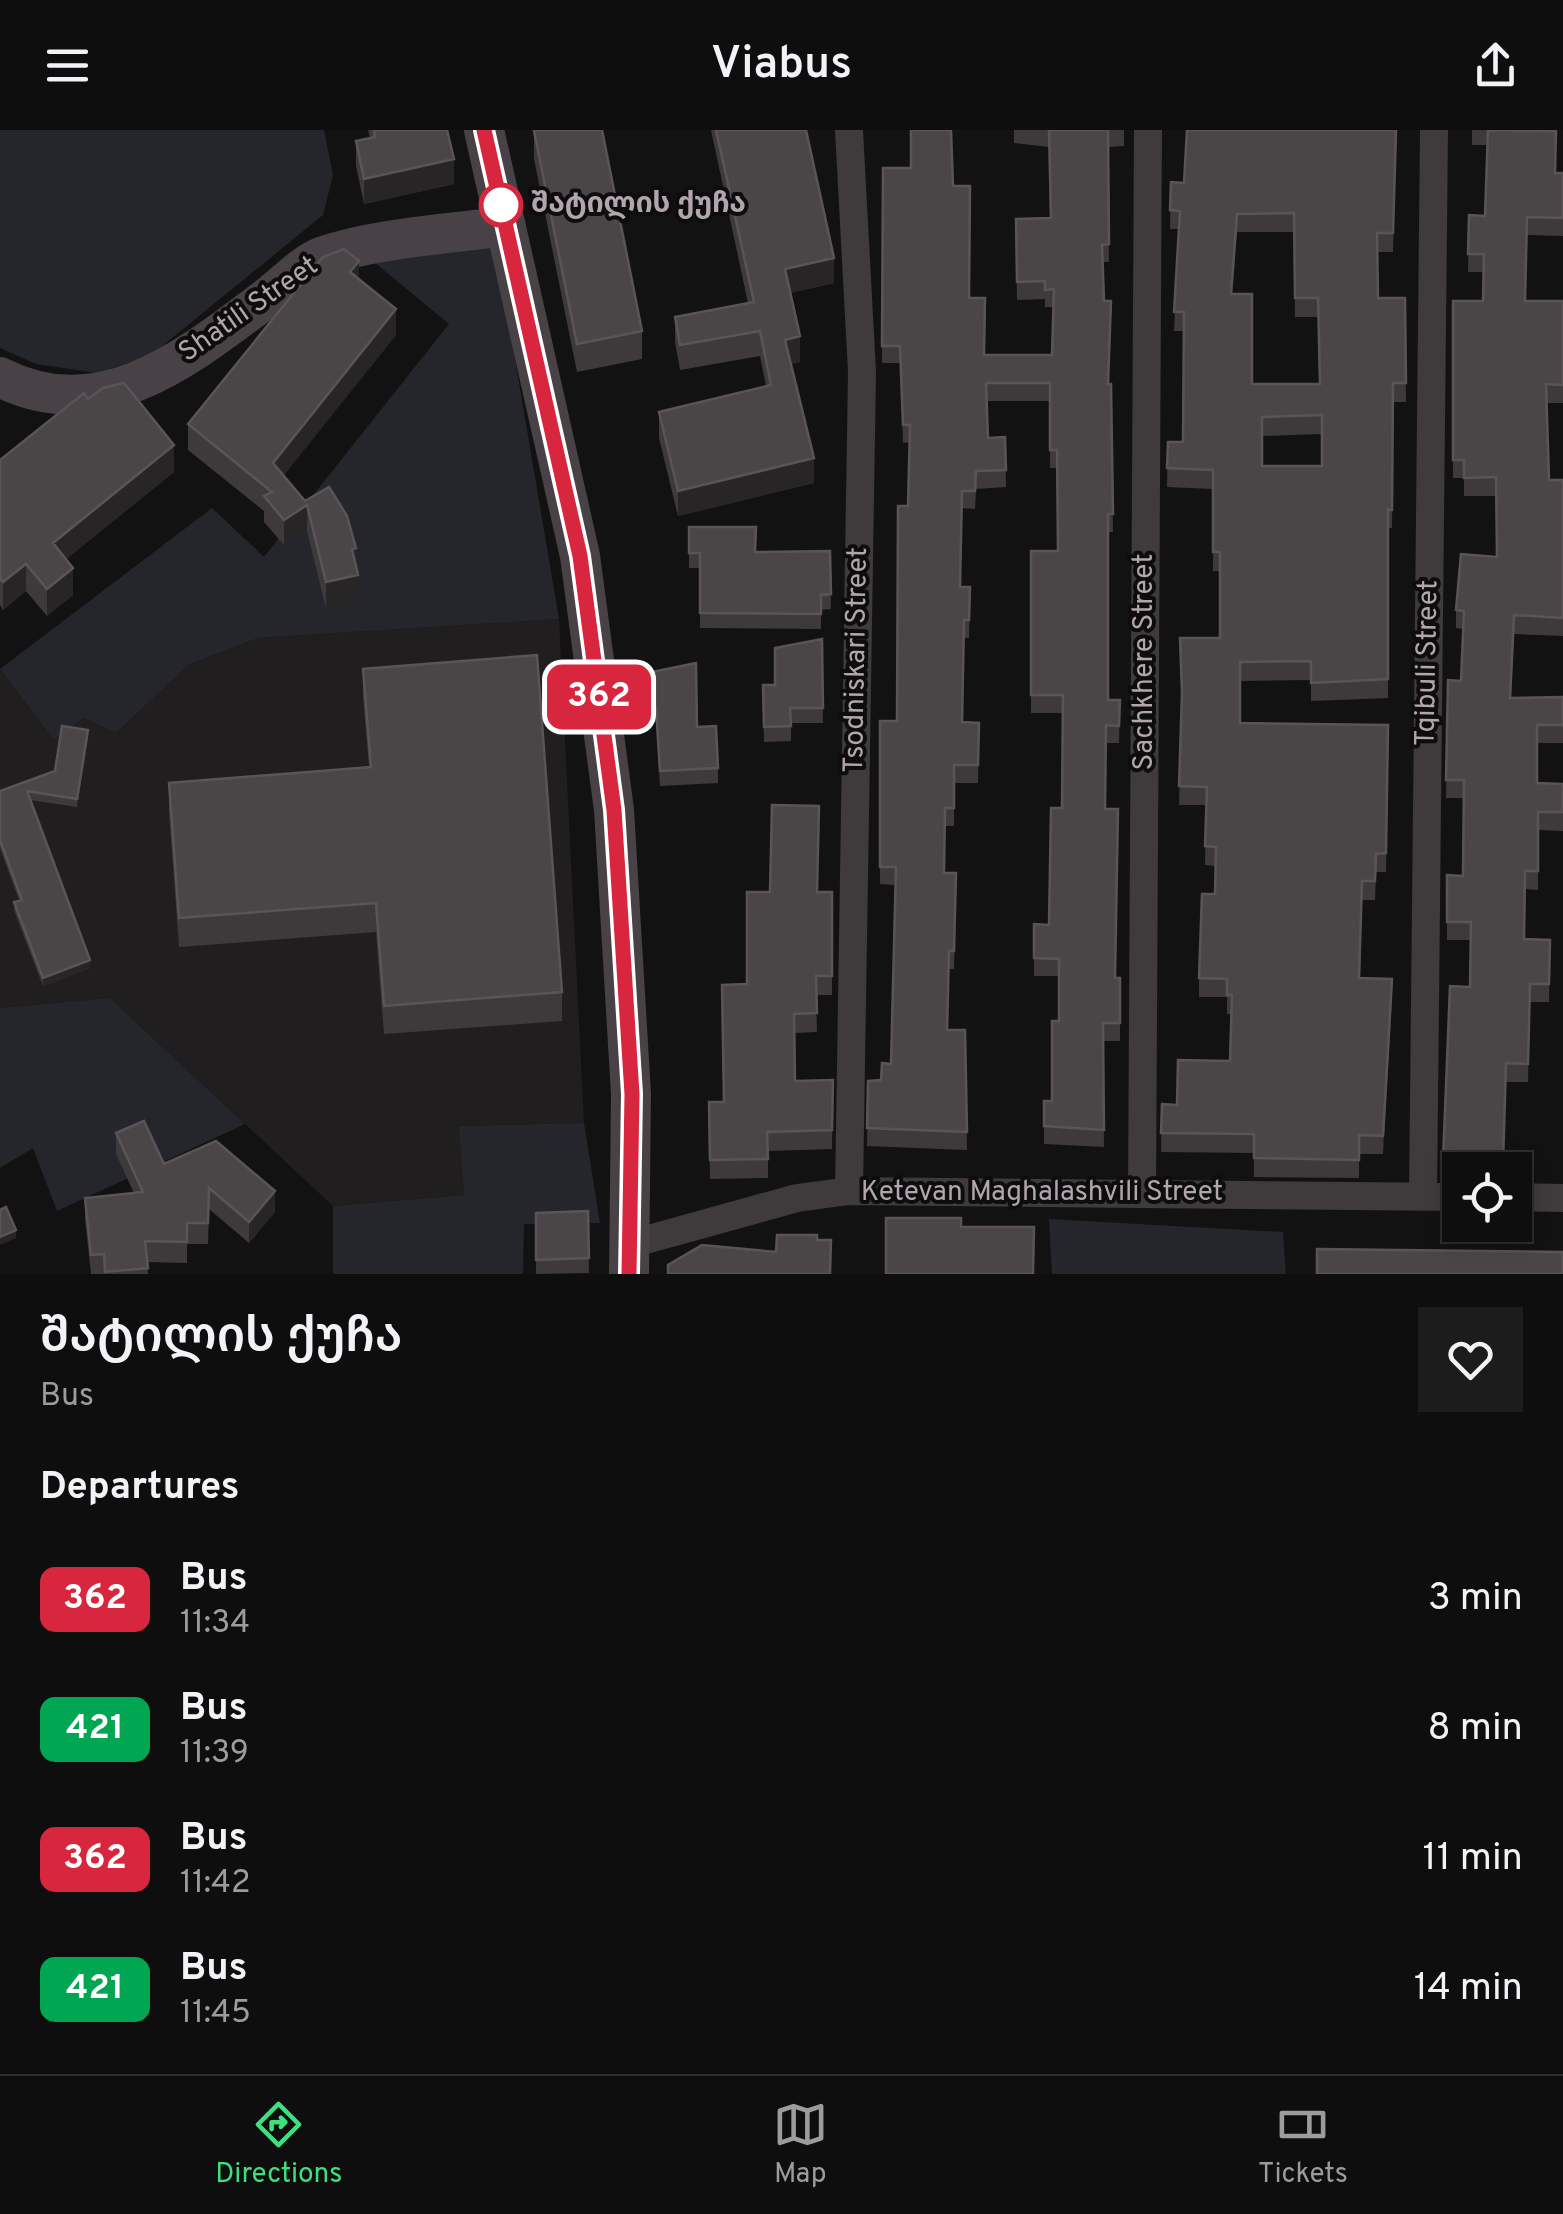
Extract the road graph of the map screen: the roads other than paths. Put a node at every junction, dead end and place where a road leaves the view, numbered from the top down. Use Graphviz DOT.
graph roads {
  1 [pos="484,130"];
  2 [pos="849,130"];
  3 [pos="1148,130"];
  4 [pos="1434,130"];
  5 [pos="506,226"];
  6 [pos="0,377"];
  7 [pos="849,1191"];
  8 [pos="1142,1194"];
  9 [pos="1423,1196"];
  10 [pos="1442,1197"];
  11 [pos="1532,1197"];
  12 [pos="1563,1198"];
  13 [pos="630,1259"];
  1 -- 5 [label="street"];
  2 -- 7 [label="street, Tsodniskari Street"];
  3 -- 8 [label="street, Sachkhere Street"];
  4 -- 9 [label="street, Tqibuli Street"];
  5 -- 6 [label="street, Shatili Street"];
  5 -- 13 [label="street"];
  7 -- 8 [label="street, Ketevan Maghalashvili Street"];
  7 -- 13 [label="street, Ketevan Maghalashvili Street"];
  8 -- 9 [label="street, Ketevan Maghalashvili Street"];
  9 -- 10 [label="street, Ketevan Maghalashvili Street"];
  11 -- 12 [label="street"];
}
